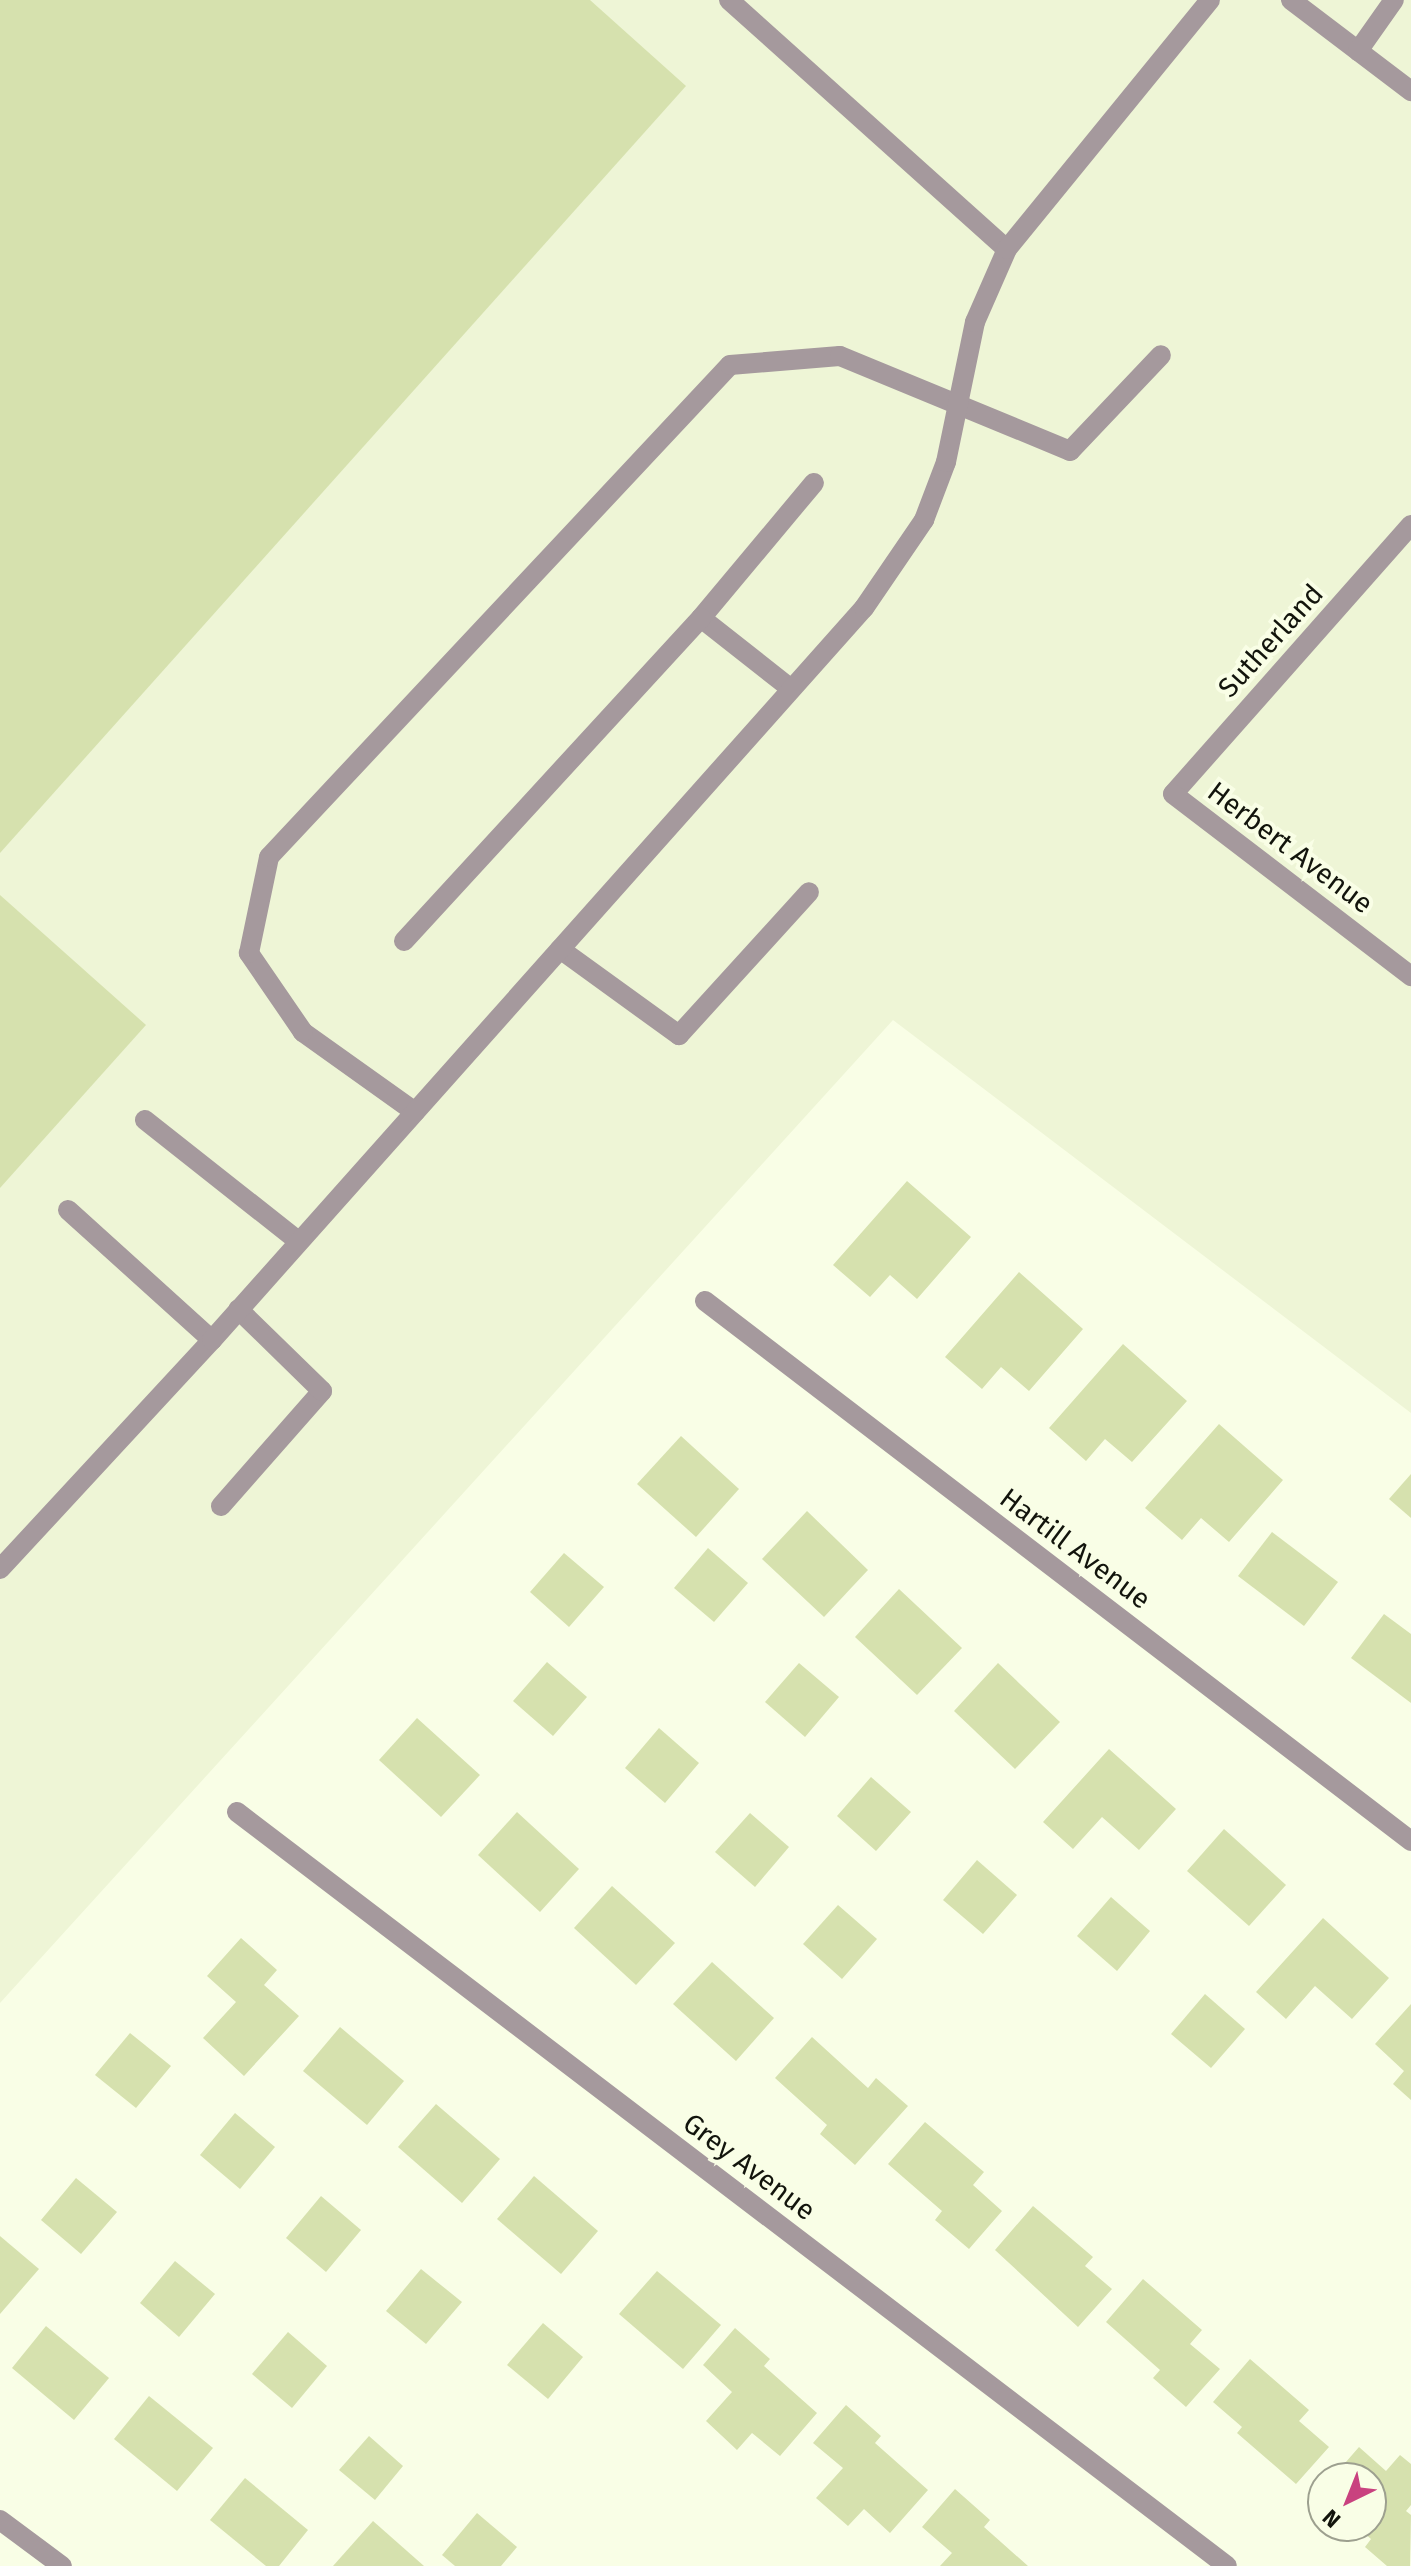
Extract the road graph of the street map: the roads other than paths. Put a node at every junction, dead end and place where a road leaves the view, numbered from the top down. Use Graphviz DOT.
graph roads {
  1 [pos="729,0"];
  2 [pos="1210,0"];
  3 [pos="1291,0"];
  4 [pos="1394,0"];
  5 [pos="1358,51"];
  6 [pos="1411,91"];
  7 [pos="1007,249"];
  8 [pos="1161,355"];
  9 [pos="956,406"];
  10 [pos="814,483"];
  11 [pos="1411,525"];
  12 [pos="701,618"];
  13 [pos="790,688"];
  14 [pos="1173,794"];
  15 [pos="809,892"];
  16 [pos="404,941"];
  17 [pos="560,949"];
  18 [pos="1411,976"];
  19 [pos="415,1112"];
  20 [pos="145,1120"];
  21 [pos="68,1210"];
  22 [pos="298,1241"];
  23 [pos="705,1301"];
  24 [pos="238,1309"];
  25 [pos="212,1340"];
  26 [pos="221,1506"];
  27 [pos="0,1569"];
  28 [pos="237,1812"];
  29 [pos="1411,1841"];
  30 [pos="0,2520"];
  31 [pos="62,2566"];
  32 [pos="1227,2566"];
  1 -- 7 [label="street"];
  2 -- 7 [label="street"];
  3 -- 5 [label="street"];
  4 -- 5 [label="street"];
  5 -- 6 [label="street"];
  7 -- 9 [label="street"];
  8 -- 9 [label="street"];
  9 -- 13 [label="street"];
  9 -- 19 [label="street"];
  10 -- 12 [label="street"];
  11 -- 14 [label="street, Sutherland"];
  12 -- 13 [label="street"];
  12 -- 16 [label="street"];
  13 -- 17 [label="street"];
  14 -- 18 [label="street, Herbert Avenue"];
  15 -- 17 [label="street"];
  17 -- 19 [label="street"];
  19 -- 22 [label="street"];
  20 -- 22 [label="street"];
  21 -- 25 [label="street"];
  22 -- 24 [label="street"];
  23 -- 29 [label="street, Hartill Avenue"];
  24 -- 25 [label="street"];
  24 -- 26 [label="street"];
  25 -- 27 [label="street"];
  28 -- 32 [label="street, Grey Avenue"];
  30 -- 31 [label="street"];
}
